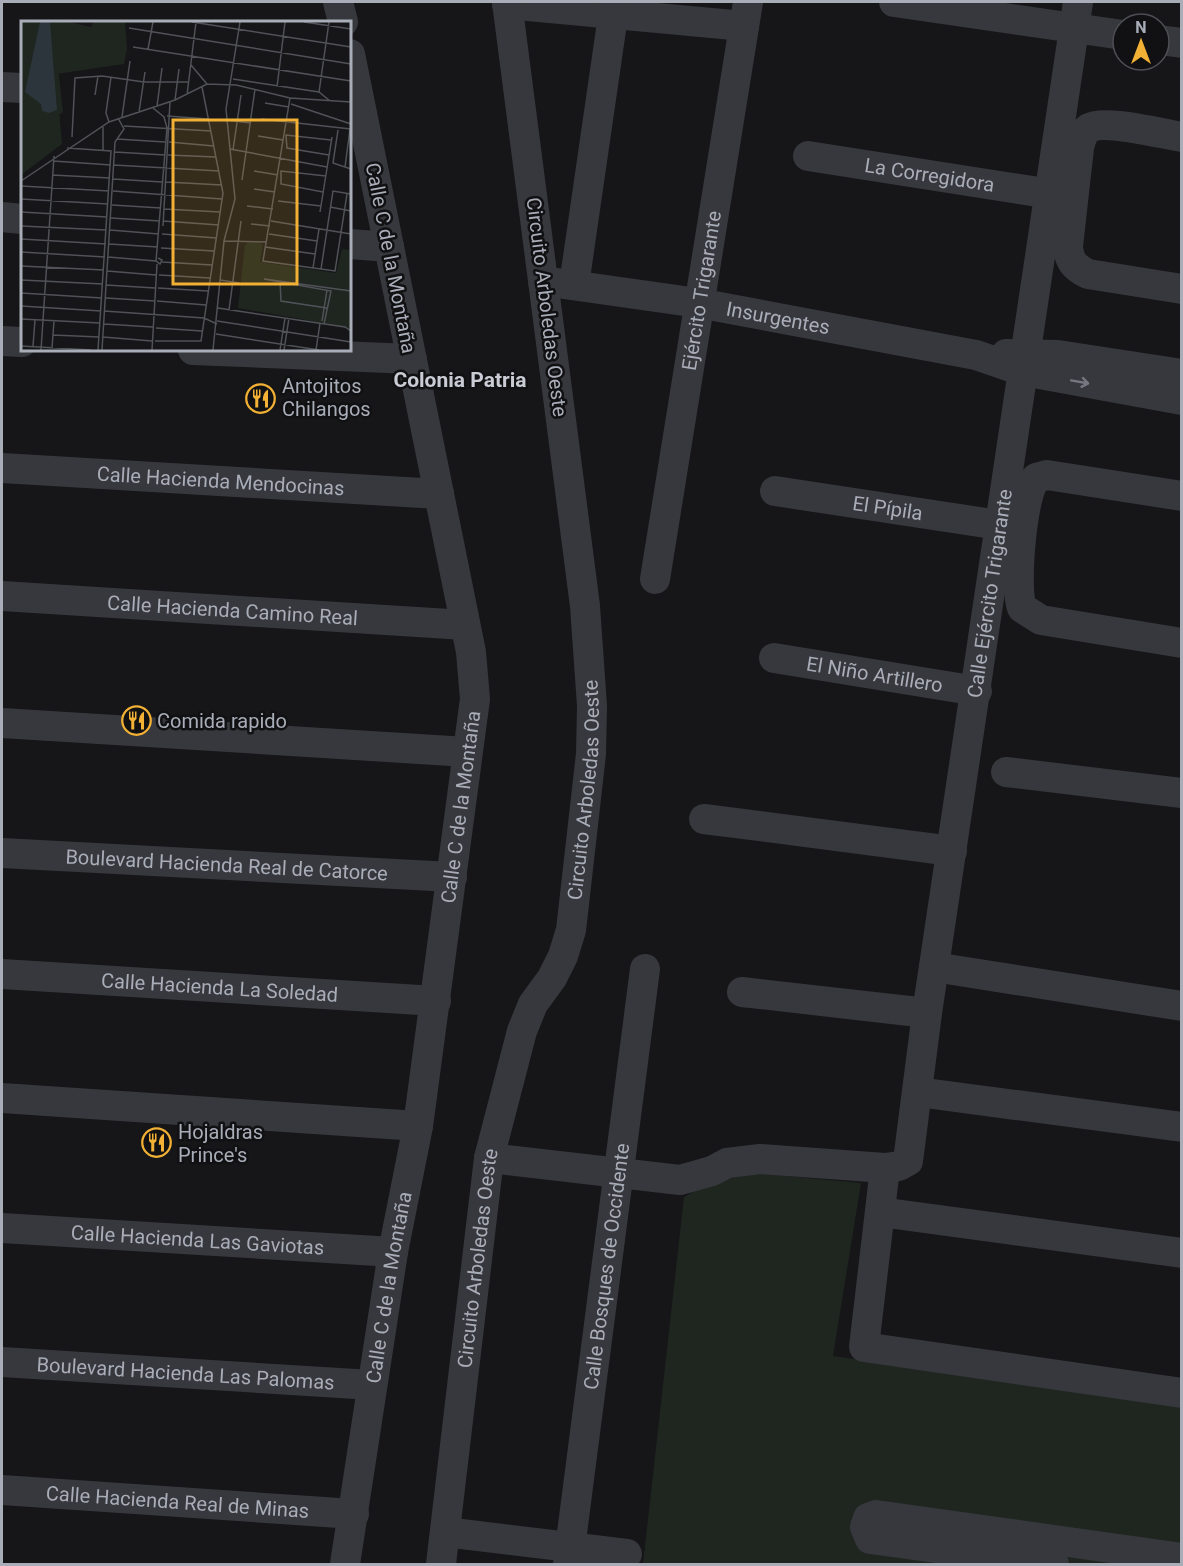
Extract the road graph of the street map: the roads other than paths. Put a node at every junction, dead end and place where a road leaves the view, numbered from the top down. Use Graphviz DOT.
graph roads {
  1 [pos="338,2"];
  2 [pos="894,2"];
  3 [pos="507,3"];
  4 [pos="614,7"];
  5 [pos="746,14"];
  6 [pos="1076,15"];
  7 [pos="343,21"];
  8 [pos="1111,30"];
  9 [pos="351,63"];
  10 [pos="2,87"];
  11 [pos="21,88"];
  12 [pos="356,110"];
  13 [pos="1182,137"];
  14 [pos="808,156"];
  15 [pos="1051,194"];
  16 [pos="2,217"];
  17 [pos="21,219"];
  18 [pos="351,244"];
  19 [pos="389,247"];
  20 [pos="543,281"];
  21 [pos="574,285"];
  22 [pos="1182,289"];
  23 [pos="698,303"];
  24 [pos="2,341"];
  25 [pos="21,342"];
  26 [pos="217,351"];
  27 [pos="412,359"];
  28 [pos="1024,362"];
  29 [pos="1182,374"];
  30 [pos="1182,400"];
  31 [pos="2,468"];
  32 [pos="775,491"];
  33 [pos="439,494"];
  34 [pos="1182,496"];
  35 [pos="999,525"];
  36 [pos="655,579"];
  37 [pos="2,596"];
  38 [pos="465,625"];
  39 [pos="1182,643"];
  40 [pos="774,658"];
  41 [pos="977,691"];
  42 [pos="2,723"];
  43 [pos="467,752"];
  44 [pos="1005,772"];
  45 [pos="1182,793"];
  46 [pos="704,819"];
  47 [pos="952,851"];
  48 [pos="2,853"];
  49 [pos="452,877"];
  50 [pos="934,967"];
  51 [pos="645,969"];
  52 [pos="2,974"];
  53 [pos="742,992"];
  54 [pos="435,1001"];
  55 [pos="1182,1006"];
  56 [pos="927,1013"];
  57 [pos="918,1092"];
  58 [pos="2,1098"];
  59 [pos="418,1126"];
  60 [pos="1182,1127"];
  61 [pos="489,1158"];
  62 [pos="885,1167"];
  63 [pos="619,1174"];
  64 [pos="880,1212"];
  65 [pos="2,1228"];
  66 [pos="393,1252"];
  67 [pos="1182,1253"];
  68 [pos="2,1362"];
  69 [pos="372,1385"];
  70 [pos="1182,1393"];
  71 [pos="2,1490"];
  72 [pos="354,1514"];
  73 [pos="445,1532"];
  74 [pos="1022,1553"];
  75 [pos="627,1554"];
  76 [pos="569,1556"];
  77 [pos="1182,1558"];
  78 [pos="345,1564"];
  79 [pos="441,1564"];
  80 [pos="1054,1564"];
  1 -- 7 [label="street"];
  2 -- 6 [label="street"];
  3 -- 4 [label="street"];
  3 -- 20 [label="street, Circuito Arboledas Oeste"];
  4 -- 5 [label="street"];
  4 -- 21 [label="street"];
  5 -- 23 [label="street, Ejército Trigarante"];
  6 -- 8 [label="street"];
  6 -- 15 [label="street, Calle Ejército Trigarante"];
  9 -- 12 [label="street, Calle C de la Montaña"];
  10 -- 11 [label="street"];
  12 -- 19 [label="street, Calle C de la Montaña"];
  13 -- 22 [label="street"];
  14 -- 15 [label="street, La Corregidora"];
  15 -- 28 [label="street, Calle Ejército Trigarante"];
  16 -- 17 [label="street"];
  18 -- 19 [label="street"];
  19 -- 27 [label="street, Calle C de la Montaña"];
  20 -- 21 [label="street, Insurgentes"];
  20 -- 61 [label="street, Circuito Arboledas Oeste"];
  21 -- 23 [label="street, Insurgentes"];
  23 -- 28 [label="street, Insurgentes"];
  23 -- 36 [label="street, Ejército Trigarante"];
  24 -- 25 [label="street"];
  26 -- 27 [label="street"];
  27 -- 33 [label="street, Calle C de la Montaña"];
  28 -- 29 [label="street"];
  28 -- 30 [label="street, one-way"];
  28 -- 35 [label="street, Calle Ejército Trigarante"];
  31 -- 33 [label="street, Calle Hacienda Mendocinas"];
  32 -- 35 [label="street, El Pípila"];
  33 -- 38 [label="street, Calle C de la Montaña"];
  34 -- 39 [label="street"];
  35 -- 41 [label="street, Calle Ejército Trigarante"];
  37 -- 38 [label="street, Calle Hacienda Camino Real"];
  38 -- 43 [label="street, Calle C de la Montaña"];
  40 -- 41 [label="street, El Niño Artillero"];
  41 -- 47 [label="street, Calle Ejército Trigarante"];
  42 -- 43 [label="street"];
  43 -- 49 [label="street, Calle C de la Montaña"];
  44 -- 45 [label="street"];
  46 -- 47 [label="street"];
  47 -- 50 [label="street, Calle Ejército Trigarante"];
  48 -- 49 [label="street, Boulevard Hacienda Real de Catorce"];
  49 -- 54 [label="street, Calle C de la Montaña"];
  50 -- 55 [label="street"];
  50 -- 56 [label="street, Calle Ejército Trigarante"];
  51 -- 63 [label="street, Calle Bosques de Occidente"];
  52 -- 54 [label="street, Calle Hacienda La Soledad"];
  53 -- 56 [label="street"];
  54 -- 59 [label="street, Calle C de la Montaña"];
  56 -- 57 [label="street, Calle Ejército Trigarante"];
  57 -- 60 [label="street"];
  57 -- 62 [label="street, Calle Ejército Trigarante"];
  58 -- 59 [label="street"];
  59 -- 66 [label="street, Calle C de la Montaña"];
  61 -- 63 [label="street"];
  61 -- 73 [label="street, Circuito Arboledas Oeste"];
  62 -- 63 [label="street"];
  62 -- 64 [label="street"];
  63 -- 76 [label="street, Calle Bosques de Occidente"];
  64 -- 67 [label="street"];
  64 -- 70 [label="street"];
  65 -- 66 [label="street, Calle Hacienda Las Gaviotas"];
  66 -- 69 [label="street, Calle C de la Montaña"];
  68 -- 69 [label="street, Boulevard Hacienda Las Palomas"];
  69 -- 72 [label="street, Calle C de la Montaña"];
  71 -- 72 [label="street, Calle Hacienda Real de Minas"];
  72 -- 78 [label="street, Calle C de la Montaña"];
  73 -- 76 [label="street"];
  73 -- 79 [label="street, Circuito Arboledas Oeste"];
  74 -- 77 [label="street"];
  74 -- 80 [label="street"];
  75 -- 76 [label="street"];
}
